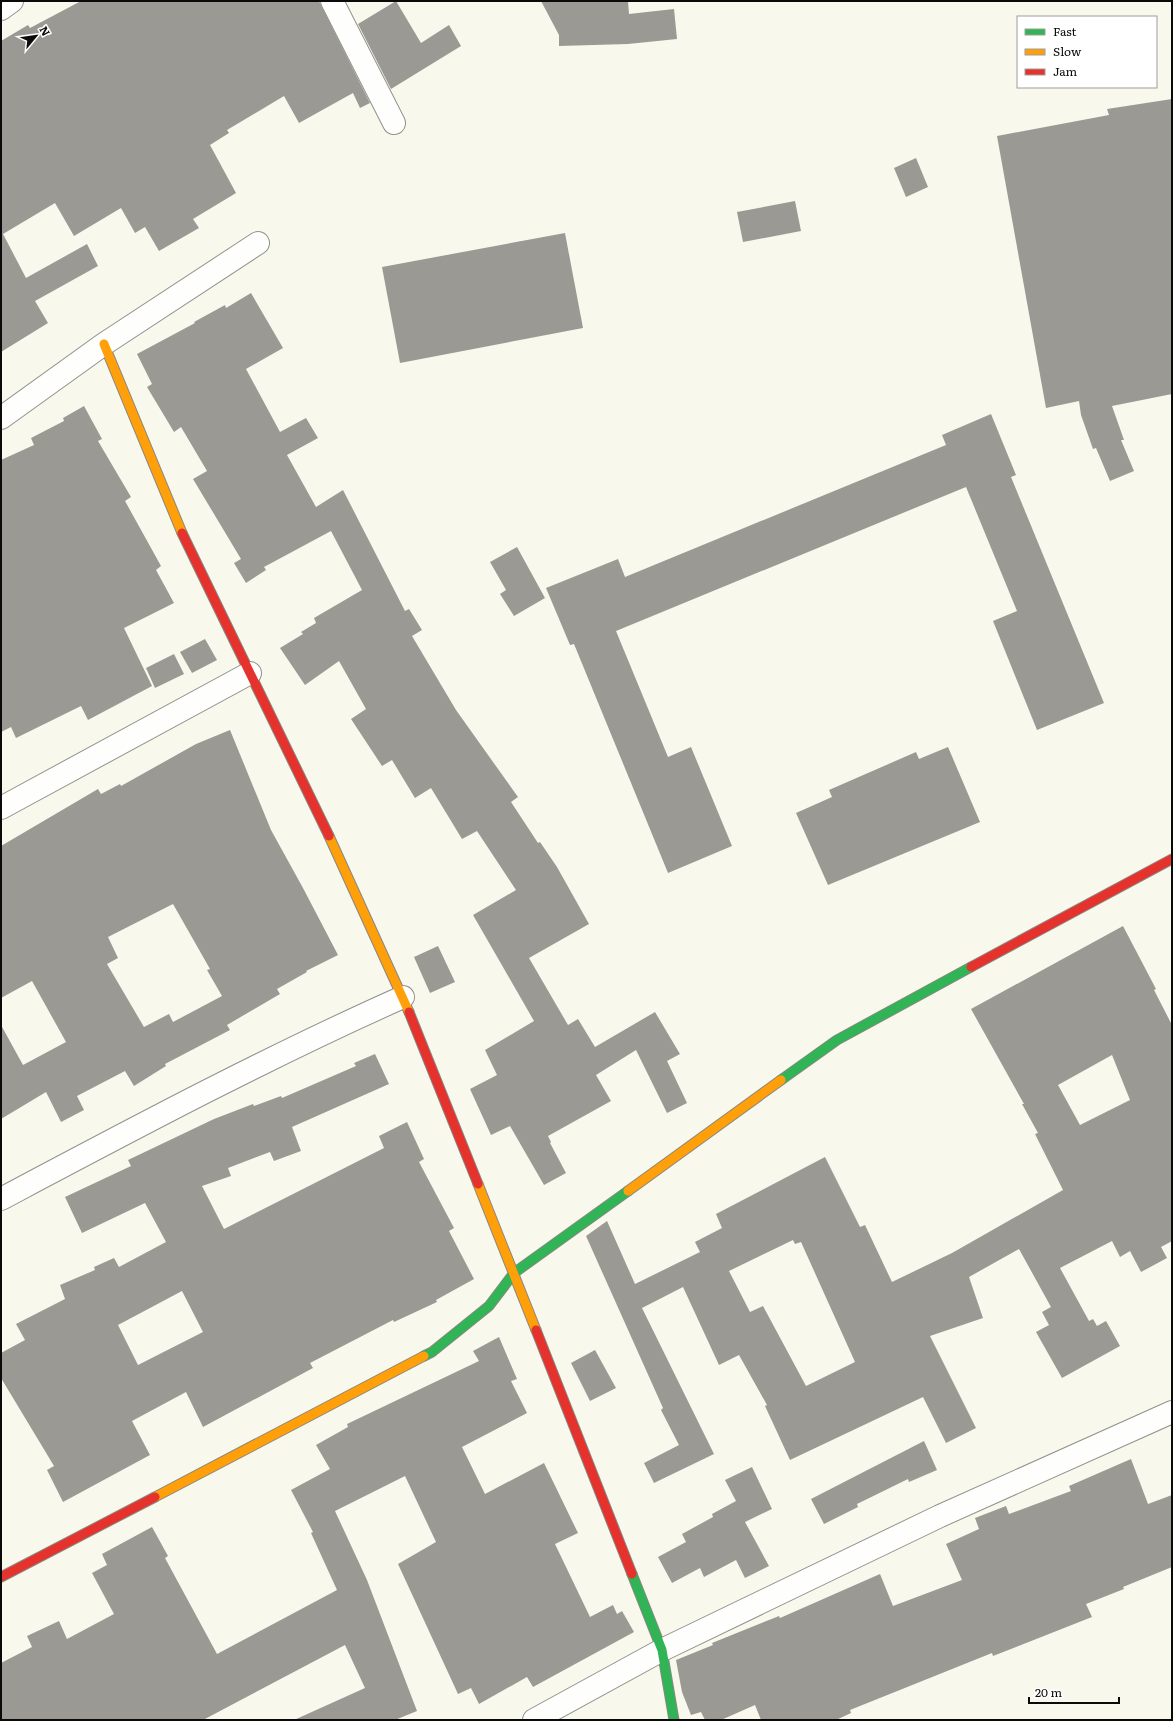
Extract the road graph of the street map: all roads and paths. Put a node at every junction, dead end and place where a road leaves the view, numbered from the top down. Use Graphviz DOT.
graph roads {
  1 [pos="12,1"];
  2 [pos="332,1"];
  3 [pos="1,9"];
  4 [pos="394,123"];
  5 [pos="258,243"];
  6 [pos="104,344"];
  7 [pos="1,418"];
  8 [pos="250,673"];
  9 [pos="1,808"];
  10 [pos="1172,859"];
  11 [pos="403,997"];
  12 [pos="1,1199"];
  13 [pos="514,1273"];
  14 [pos="1172,1412"];
  15 [pos="1,1577"];
  16 [pos="662,1650"];
  17 [pos="534,1720"];
  18 [pos="674,1720"];
  1 -- 3 [label="street"];
  2 -- 4 [label="street"];
  5 -- 6 [label="street"];
  6 -- 7 [label="street"];
  6 -- 8 [label="street"];
  8 -- 9 [label="street"];
  8 -- 11 [label="street"];
  10 -- 13 [label="street"];
  11 -- 12 [label="street"];
  11 -- 13 [label="street"];
  13 -- 15 [label="street"];
  13 -- 16 [label="street"];
  14 -- 16 [label="street"];
  16 -- 17 [label="street"];
  16 -- 18 [label="street"];
}
